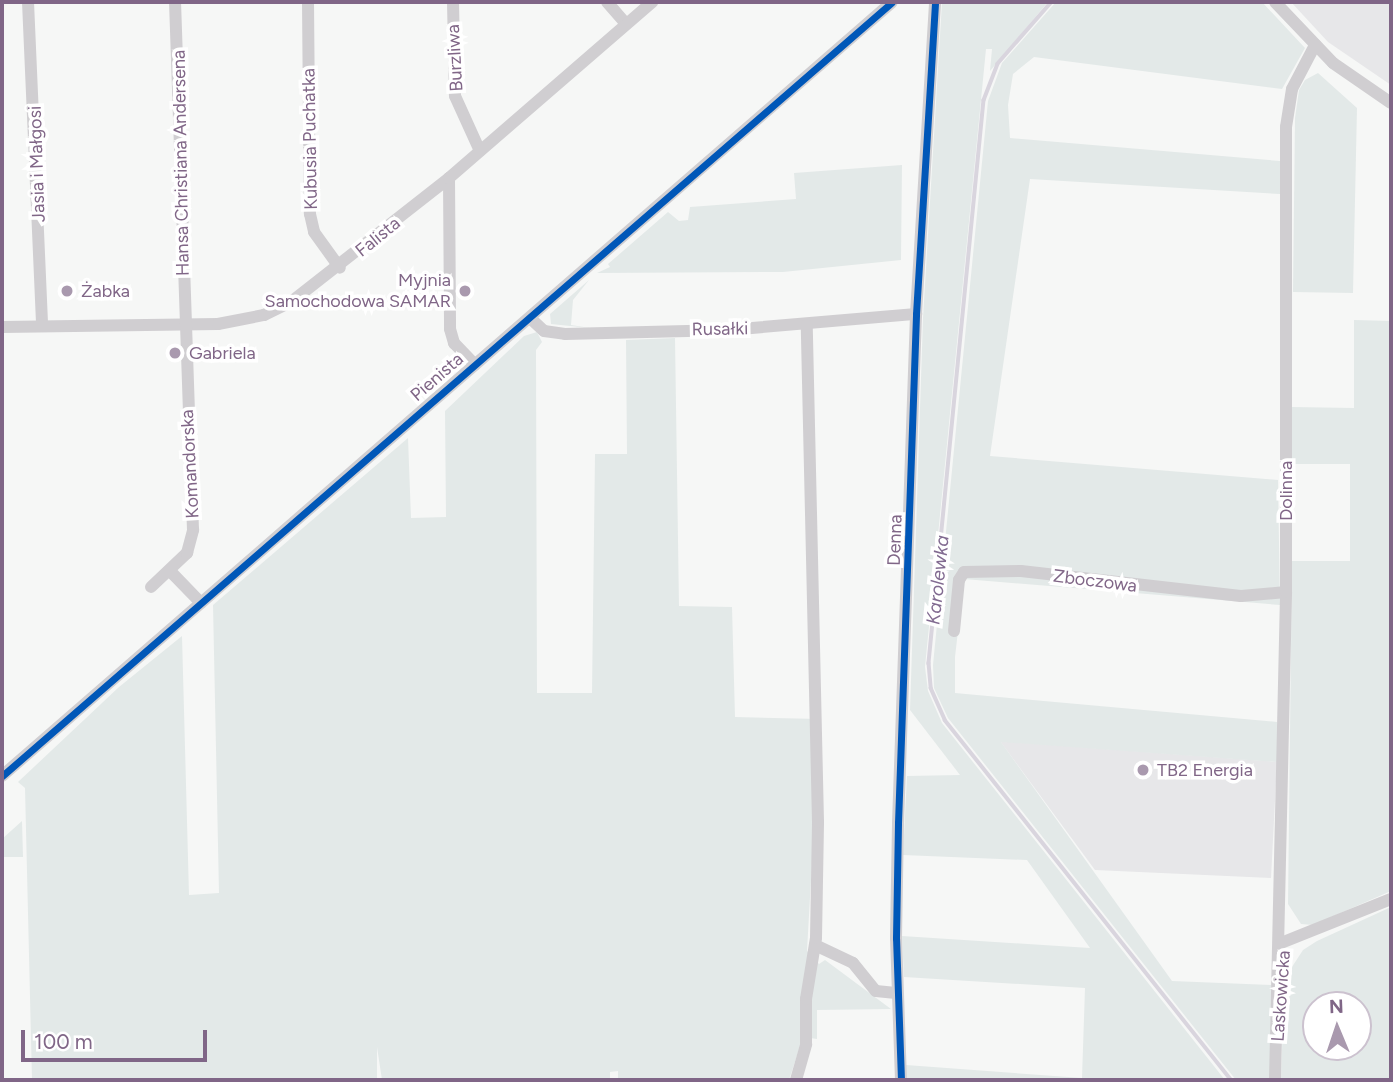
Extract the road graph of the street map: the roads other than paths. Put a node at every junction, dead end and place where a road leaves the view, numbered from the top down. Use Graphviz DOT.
graph roads {
  1 [pos="28,2"];
  2 [pos="175,2"];
  3 [pos="308,2"];
  4 [pos="453,2"];
  5 [pos="607,2"];
  6 [pos="652,2"];
  7 [pos="892,2"];
  8 [pos="935,2"];
  9 [pos="1275,2"];
  10 [pos="626,24"];
  11 [pos="1314,45"];
  12 [pos="1391,103"];
  13 [pos="480,151"];
  14 [pos="449,178"];
  15 [pos="340,268"];
  16 [pos="916,314"];
  17 [pos="530,318"];
  18 [pos="185,324"];
  19 [pos="807,325"];
  20 [pos="42,326"];
  21 [pos="2,327"];
  22 [pos="475,365"];
  23 [pos="171,572"];
  24 [pos="151,587"];
  25 [pos="1286,592"];
  26 [pos="201,603"];
  27 [pos="954,631"];
  28 [pos="2,776"];
  29 [pos="1391,899"];
  30 [pos="1281,943"];
  31 [pos="815,945"];
  32 [pos="896,993"];
  33 [pos="796,1080"];
  34 [pos="901,1080"];
  35 [pos="1275,1080"];
  1 -- 20 [label="street, Jasia i Małgosi"];
  2 -- 18 [label="street, Hansa Christiana Andersena"];
  3 -- 15 [label="street, Kubusia Puchatka"];
  4 -- 13 [label="street, Burzliwa"];
  5 -- 10 [label="street"];
  6 -- 10 [label="street, Falista"];
  7 -- 17 [label="street, Pienista"];
  8 -- 16 [label="street, Denna"];
  9 -- 11 [label="street"];
  10 -- 13 [label="street, Falista"];
  11 -- 12 [label="street"];
  11 -- 25 [label="street, Dolinna"];
  13 -- 14 [label="street, Falista"];
  14 -- 15 [label="street, Falista"];
  14 -- 22 [label="street"];
  15 -- 18 [label="street, Falista"];
  16 -- 19 [label="street, Rusałki"];
  16 -- 32 [label="street, Denna"];
  17 -- 19 [label="street, Rusałki"];
  17 -- 22 [label="street, Pienista"];
  18 -- 20 [label="street, Falista"];
  18 -- 23 [label="street, Komandorska"];
  19 -- 31 [label="street"];
  20 -- 21 [label="street, Falista"];
  22 -- 26 [label="street, Pienista"];
  23 -- 24 [label="street, Komandorska"];
  23 -- 26 [label="street"];
  25 -- 27 [label="street, Zboczowa"];
  25 -- 30 [label="street, Dolinna"];
  26 -- 28 [label="street, Pienista"];
  29 -- 30 [label="street, Laskowicka"];
  30 -- 35 [label="street, Laskowicka"];
  31 -- 32 [label="street"];
  31 -- 33 [label="street"];
  32 -- 34 [label="street, Denna"];
}
